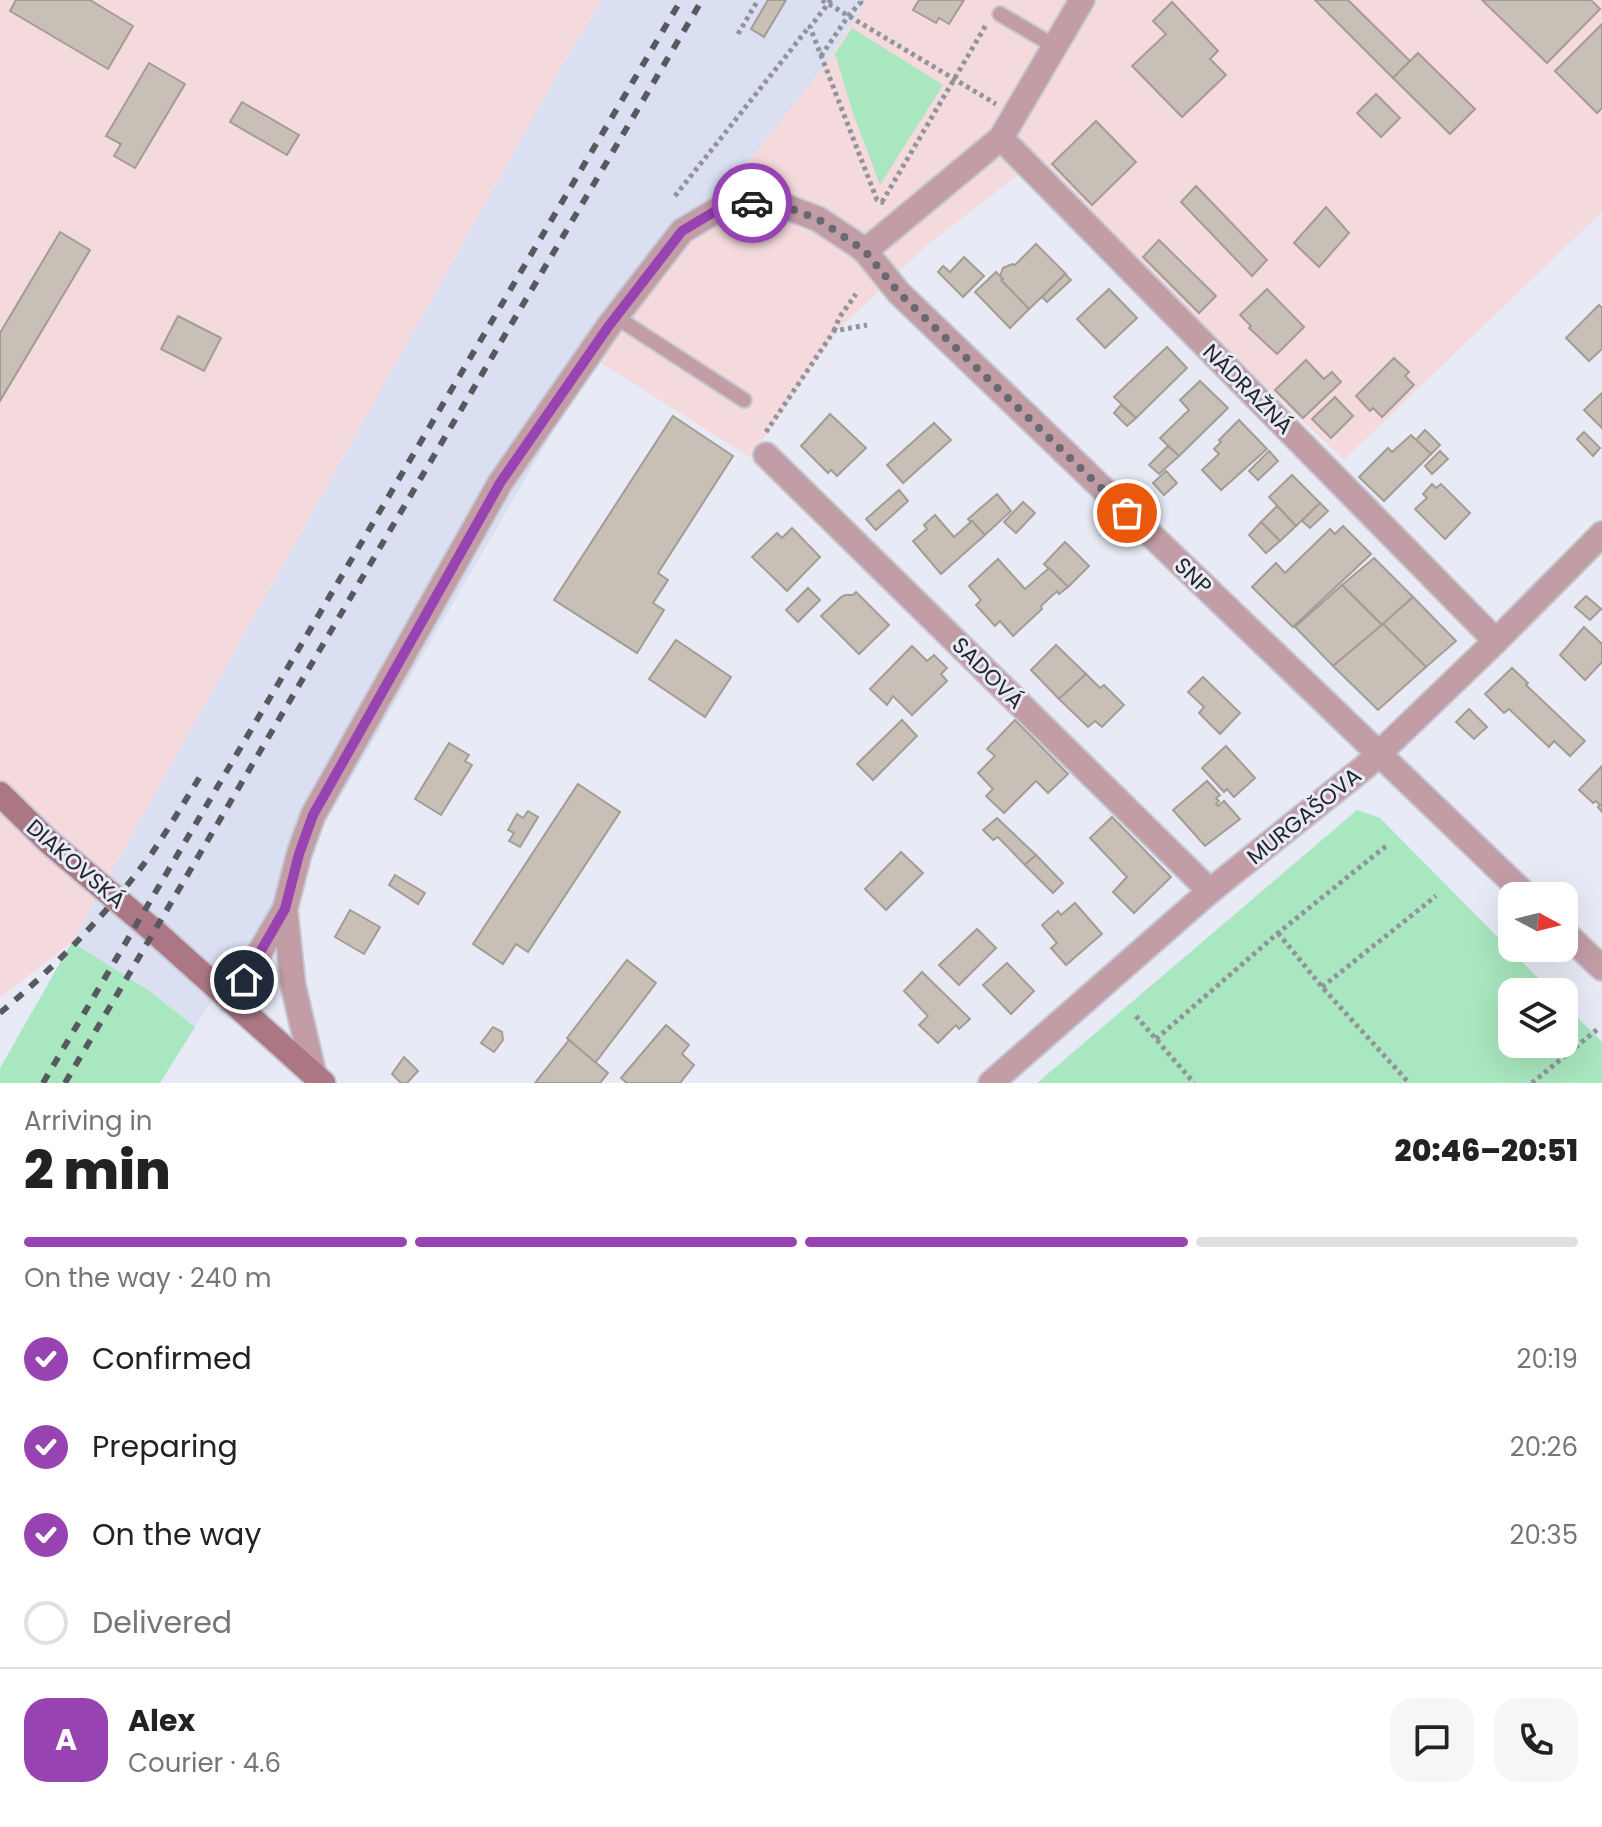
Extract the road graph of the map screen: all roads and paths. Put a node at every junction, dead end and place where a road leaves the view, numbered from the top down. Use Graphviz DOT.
graph roads {
  1 [pos="758,0"];
  2 [pos="860,0"];
  3 [pos="1082,0"];
  4 [pos="827,1"];
  5 [pos="996,14"];
  6 [pos="849,15"];
  7 [pos="810,27"];
  8 [pos="738,34"];
  9 [pos="1054,46"];
  10 [pos="821,56"];
  11 [pos="954,79"];
  12 [pos="1001,107"];
  13 [pos="1001,138"];
  14 [pos="675,196"];
  15 [pos="882,202"];
  16 [pos="893,207"];
  17 [pos="865,251"];
  18 [pos="856,294"];
  19 [pos="616,317"];
  20 [pos="867,325"];
  21 [pos="834,331"];
  22 [pos="744,400"];
  23 [pos="766,455"];
  24 [pos="1602,534"];
  25 [pos="1496,641"];
  26 [pos="1378,754"];
  27 [pos="0,794"];
  28 [pos="1386,846"];
  29 [pos="1512,882"];
  30 [pos="1210,891"];
  31 [pos="1436,896"];
  32 [pos="285,909"];
  33 [pos="1278,933"];
  34 [pos="1578,945"];
  35 [pos="1602,968"];
  36 [pos="1322,987"];
  37 [pos="231,1001"];
  38 [pos="1136,1016"];
  39 [pos="1599,1028"];
  40 [pos="1156,1039"];
  41 [pos="318,1079"];
  42 [pos="991,1083"];
  43 [pos="1194,1083"];
  44 [pos="1409,1083"];
  45 [pos="1532,1083"];
  1 -- 8 [label="path"];
  2 -- 6 [label="path"];
  3 -- 9 [label="street"];
  4 -- 6 [label="path"];
  4 -- 7 [label="path"];
  5 -- 9 [label="lane"];
  5 -- 11 [label="path"];
  6 -- 10 [label="path"];
  6 -- 11 [label="path"];
  7 -- 10 [label="path"];
  7 -- 14 [label="path"];
  9 -- 13 [label="street"];
  10 -- 15 [label="path"];
  11 -- 12 [label="path"];
  11 -- 15 [label="path"];
  13 -- 17 [label="street"];
  13 -- 25 [label="street, NÁDRAŽNÁ"];
  15 -- 16 [label="path"];
  17 -- 19 [label="street, SNP"];
  17 -- 26 [label="street, SNP"];
  18 -- 21 [label="path"];
  19 -- 22 [label="lane"];
  19 -- 32 [label="street"];
  20 -- 21 [label="path"];
  21 -- 23 [label="path"];
  23 -- 30 [label="street, SADOVÁ"];
  24 -- 25 [label="street, MURGAŠOVA"];
  25 -- 26 [label="street, MURGAŠOVA"];
  26 -- 29 [label="street, SNP"];
  26 -- 30 [label="street, MURGAŠOVA"];
  27 -- 37 [label="street, DIAKOVSKÁ"];
  28 -- 33 [label="path"];
  30 -- 42 [label="street, MURGAŠOVA"];
  31 -- 36 [label="path"];
  32 -- 37 [label="street"];
  32 -- 41 [label="street"];
  33 -- 36 [label="path"];
  33 -- 40 [label="path"];
  34 -- 35 [label="street"];
  36 -- 44 [label="path"];
  37 -- 41 [label="street, DIAKOVSKÁ"];
  38 -- 40 [label="path"];
  39 -- 45 [label="path"];
  40 -- 43 [label="path"];
}
